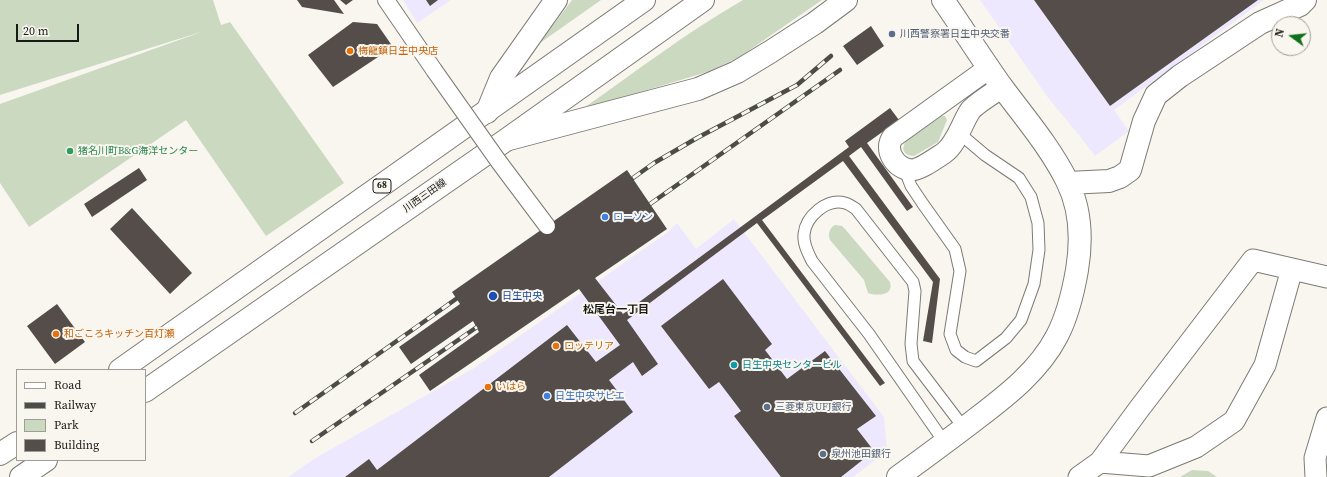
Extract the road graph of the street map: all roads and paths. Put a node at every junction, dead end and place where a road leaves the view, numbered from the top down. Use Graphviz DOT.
graph roads {
  1 [pos="386,0"];
  2 [pos="556,0"];
  3 [pos="644,0"];
  4 [pos="703,0"];
  5 [pos="846,0"];
  6 [pos="943,0"];
  7 [pos="1306,0"];
  8 [pos="989,68"];
  9 [pos="1002,87"];
  10 [pos="487,112"];
  11 [pos="959,133"];
  12 [pos="506,140"];
  13 [pos="904,168"];
  14 [pos="1068,183"];
  15 [pos="547,226"];
  16 [pos="1292,269"];
  17 [pos="1327,278"];
  18 [pos="121,369"];
  19 [pos="146,390"];
  20 [pos="1327,418"];
  21 [pos="964,428"];
  22 [pos="16,443"];
  23 [pos="945,443"];
  24 [pos="0,454"];
  25 [pos="45,461"];
  26 [pos="1100,462"];
  27 [pos="21,477"];
  28 [pos="898,477"];
  29 [pos="1079,477"];
  30 [pos="1316,477"];
  1 -- 15 [label="street, bridge"];
  2 -- 10 [label="street"];
  3 -- 10 [label="street, 68"];
  4 -- 12 [label="street, 川西三田線"];
  5 -- 12 [label="street"];
  6 -- 8 [label="street"];
  7 -- 14 [label="street"];
  8 -- 9 [label="street"];
  8 -- 13 [label="street"];
  9 -- 11 [label="street"];
  9 -- 14 [label="street"];
  10 -- 18 [label="street, 68"];
  11 -- 13 [label="street"];
  11 -- 13 [label="lane"];
  12 -- 19 [label="street, 川西三田線"];
  14 -- 21 [label="street"];
  16 -- 17 [label="street"];
  16 -- 26 [label="street"];
  16 -- 26 [label="street"];
  20 -- 30 [label="street"];
  21 -- 23 [label="street"];
  21 -- 23 [label="lane"];
  22 -- 24 [label="street"];
  23 -- 28 [label="street"];
  25 -- 27 [label="street"];
  26 -- 29 [label="street"];
}
